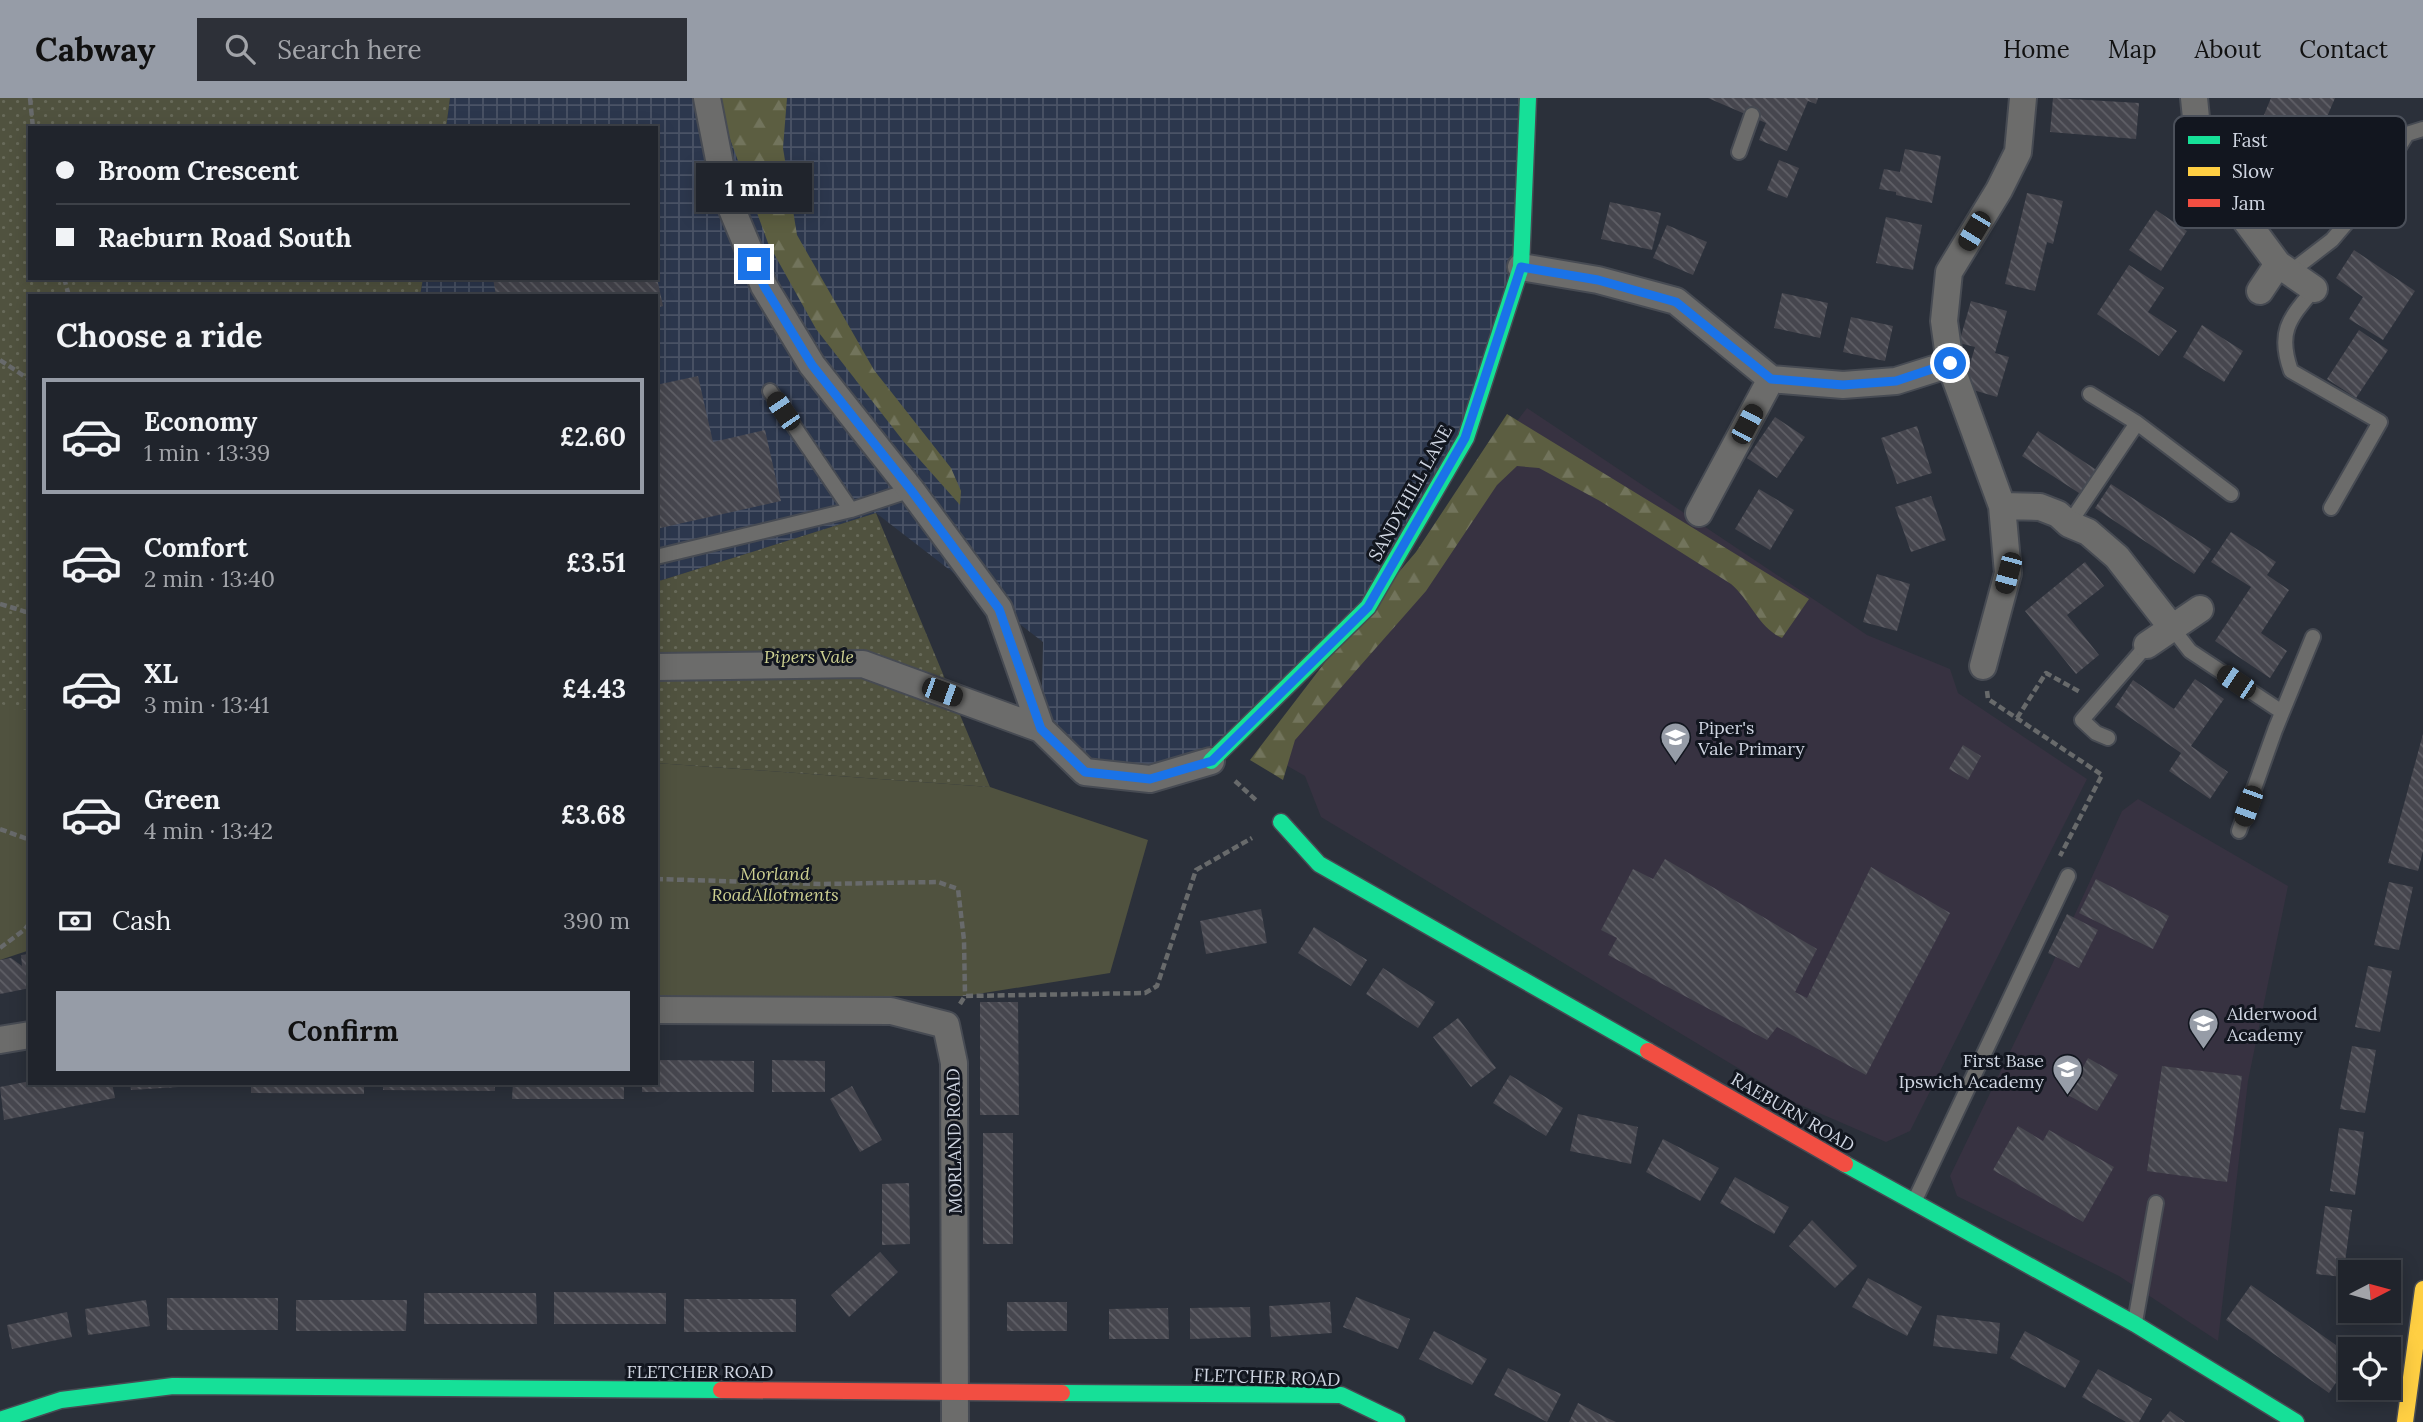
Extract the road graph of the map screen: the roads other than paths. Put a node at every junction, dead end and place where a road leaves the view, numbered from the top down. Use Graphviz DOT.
graph roads {
  1 [pos="707,98"];
  2 [pos="1528,98"];
  3 [pos="2194,98"];
  4 [pos="2020,99"];
  5 [pos="1752,115"];
  6 [pos="2196,116"];
  7 [pos="2423,129"];
  8 [pos="2406,136"];
  9 [pos="1739,152"];
  10 [pos="2252,228"];
  11 [pos="2342,228"];
  12 [pos="1521,267"];
  13 [pos="2283,268"];
  14 [pos="2314,289"];
  15 [pos="2260,291"];
  16 [pos="1950,363"];
  17 [pos="1771,379"];
  18 [pos="770,391"];
  19 [pos="2090,394"];
  20 [pos="2137,423"];
  21 [pos="911,490"];
  22 [pos="2231,494"];
  23 [pos="2002,506"];
  24 [pos="2331,508"];
  25 [pos="851,510"];
  26 [pos="1699,513"];
  27 [pos="2069,524"];
  28 [pos="658,557"];
  29 [pos="2200,609"];
  30 [pos="2173,629"];
  31 [pos="2313,637"];
  32 [pos="2147,645"];
  33 [pos="1983,666"];
  34 [pos="658,667"];
  35 [pos="2282,712"];
  36 [pos="1041,729"];
  37 [pos="2108,738"];
  38 [pos="1212,761"];
  39 [pos="1281,822"];
  40 [pos="2239,831"];
  41 [pos="2068,876"];
  42 [pos="658,1010"];
  43 [pos="28,1035"];
  44 [pos="0,1040"];
  45 [pos="1914,1203"];
  46 [pos="2157,1203"];
  47 [pos="2423,1289"];
  48 [pos="2135,1324"];
  49 [pos="955,1393"];
  50 [pos="0,1420"];
  51 [pos="955,1422"];
  52 [pos="1397,1422"];
  53 [pos="2296,1422"];
  54 [pos="2404,1422"];
  1 -- 21 [label="street"];
  2 -- 12 [label="street, SANDYHILL LANE"];
  3 -- 6 [label="street"];
  4 -- 16 [label="street"];
  5 -- 9 [label="lane"];
  7 -- 8 [label="lane"];
  10 -- 13 [label="street"];
  11 -- 13 [label="lane"];
  12 -- 17 [label="street"];
  12 -- 38 [label="street, SANDYHILL LANE"];
  13 -- 14 [label="street"];
  13 -- 15 [label="street"];
  14 -- 24 [label="lane"];
  16 -- 17 [label="street"];
  16 -- 23 [label="street"];
  17 -- 26 [label="street"];
  18 -- 25 [label="lane"];
  19 -- 20 [label="lane"];
  20 -- 22 [label="lane"];
  20 -- 27 [label="lane"];
  21 -- 25 [label="lane"];
  21 -- 36 [label="street"];
  23 -- 27 [label="street"];
  23 -- 33 [label="street"];
  25 -- 28 [label="lane"];
  27 -- 30 [label="street"];
  29 -- 30 [label="street"];
  30 -- 32 [label="street"];
  30 -- 35 [label="lane"];
  31 -- 35 [label="lane"];
  32 -- 37 [label="lane"];
  34 -- 36 [label="street"];
  35 -- 40 [label="lane"];
  36 -- 38 [label="street"];
  39 -- 45 [label="street, RAEBURN ROAD"];
  41 -- 45 [label="lane"];
  42 -- 49 [label="street, MORLAND ROAD"];
  43 -- 44 [label="street"];
  45 -- 48 [label="street, RAEBURN ROAD"];
  46 -- 48 [label="lane"];
  47 -- 54 [label="street"];
  48 -- 53 [label="street, RAEBURN ROAD"];
  49 -- 50 [label="street, FLETCHER ROAD"];
  49 -- 51 [label="street, MORLAND ROAD"];
  49 -- 52 [label="street, FLETCHER ROAD"];
}
